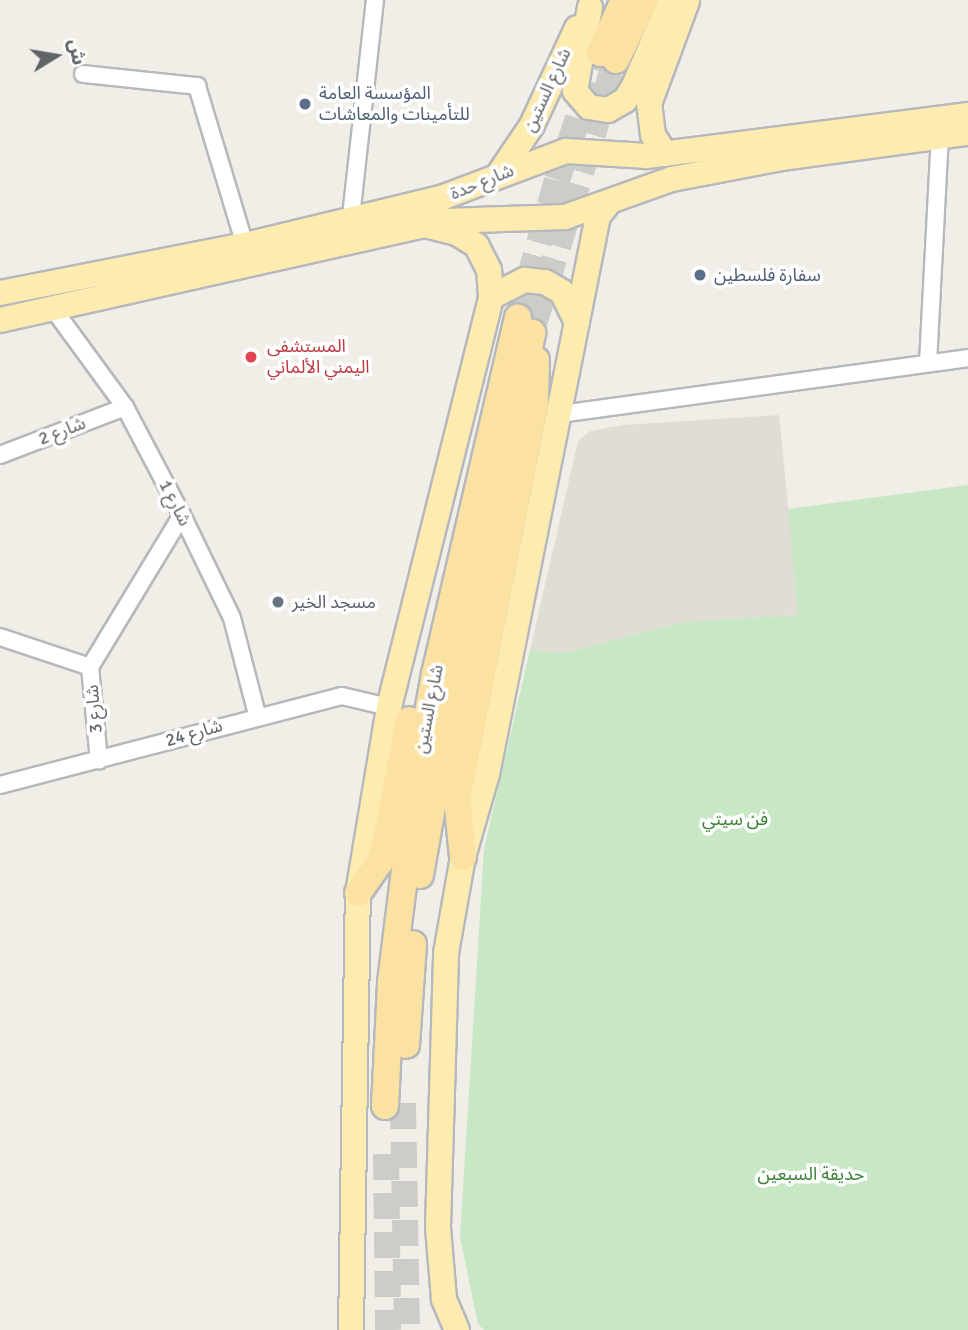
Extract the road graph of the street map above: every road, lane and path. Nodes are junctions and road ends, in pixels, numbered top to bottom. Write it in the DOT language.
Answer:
graph roads {
  1 [pos="375,0"];
  2 [pos="624,0"];
  3 [pos="645,0"];
  4 [pos="671,0"];
  5 [pos="687,0"];
  6 [pos="591,4"];
  7 [pos="83,74"];
  8 [pos="968,115"];
  9 [pos="968,133"];
  10 [pos="940,136"];
  11 [pos="665,154"];
  12 [pos="496,177"];
  13 [pos="607,205"];
  14 [pos="351,217"];
  15 [pos="428,226"];
  16 [pos="245,245"];
  17 [pos="0,293"];
  18 [pos="491,297"];
  19 [pos="54,310"];
  20 [pos="0,320"];
  21 [pos="577,323"];
  22 [pos="523,332"];
  23 [pos="968,358"];
  24 [pos="928,363"];
  25 [pos="125,407"];
  26 [pos="560,414"];
  27 [pos="0,455"];
  28 [pos="182,515"];
  29 [pos="0,637"];
  30 [pos="90,667"];
  31 [pos="389,707"];
  32 [pos="257,715"];
  33 [pos="99,761"];
  34 [pos="0,785"];
  35 [pos="463,857"];
  36 [pos="358,893"];
  37 [pos="394,1105"];
  38 [pos="444,1299"];
  39 [pos="358,1324"];
  40 [pos="442,1330"];
  41 [pos="457,1330"];
  1 -- 14 [label="street"];
  2 -- 3 [label="highway, شارع الستين"];
  4 -- 6 [label="main road"];
  5 -- 11 [label="main road"];
  6 -- 12 [label="main road, شارع الستين"];
  7 -- 16 [label="street"];
  8 -- 11 [label="main road, شارع حدة"];
  9 -- 10 [label="main road, شارع حدة"];
  10 -- 13 [label="main road, شارع حدة"];
  10 -- 24 [label="street"];
  11 -- 12 [label="main road, شارع حدة"];
  12 -- 14 [label="main road, شارع حدة"];
  13 -- 15 [label="main road, شارع حدة"];
  13 -- 21 [label="main road"];
  14 -- 16 [label="main road, شارع حدة"];
  15 -- 18 [label="main road"];
  15 -- 19 [label="main road, شارع حدة"];
  16 -- 17 [label="main road, شارع حدة"];
  18 -- 21 [label="main road"];
  18 -- 31 [label="main road"];
  19 -- 20 [label="main road, شارع حدة"];
  19 -- 25 [label="street, شارع 1"];
  21 -- 26 [label="main road"];
  22 -- 35 [label="highway"];
  22 -- 36 [label="highway"];
  22 -- 37 [label="highway, شارع الستين"];
  23 -- 24 [label="street"];
  24 -- 26 [label="street"];
  25 -- 27 [label="street, شارع 2"];
  25 -- 28 [label="street, شارع 1"];
  26 -- 35 [label="main road"];
  28 -- 30 [label="street"];
  28 -- 32 [label="street, شارع 1"];
  29 -- 30 [label="street, شارع 3"];
  30 -- 33 [label="street, شارع 3"];
  31 -- 32 [label="street, شارع 24"];
  31 -- 36 [label="main road"];
  32 -- 33 [label="street, شارع 24"];
  33 -- 34 [label="street, شارع 24"];
  35 -- 38 [label="main road"];
  36 -- 39 [label="main road"];
  38 -- 40 [label="main road"];
  38 -- 41 [label="main road"];
}
